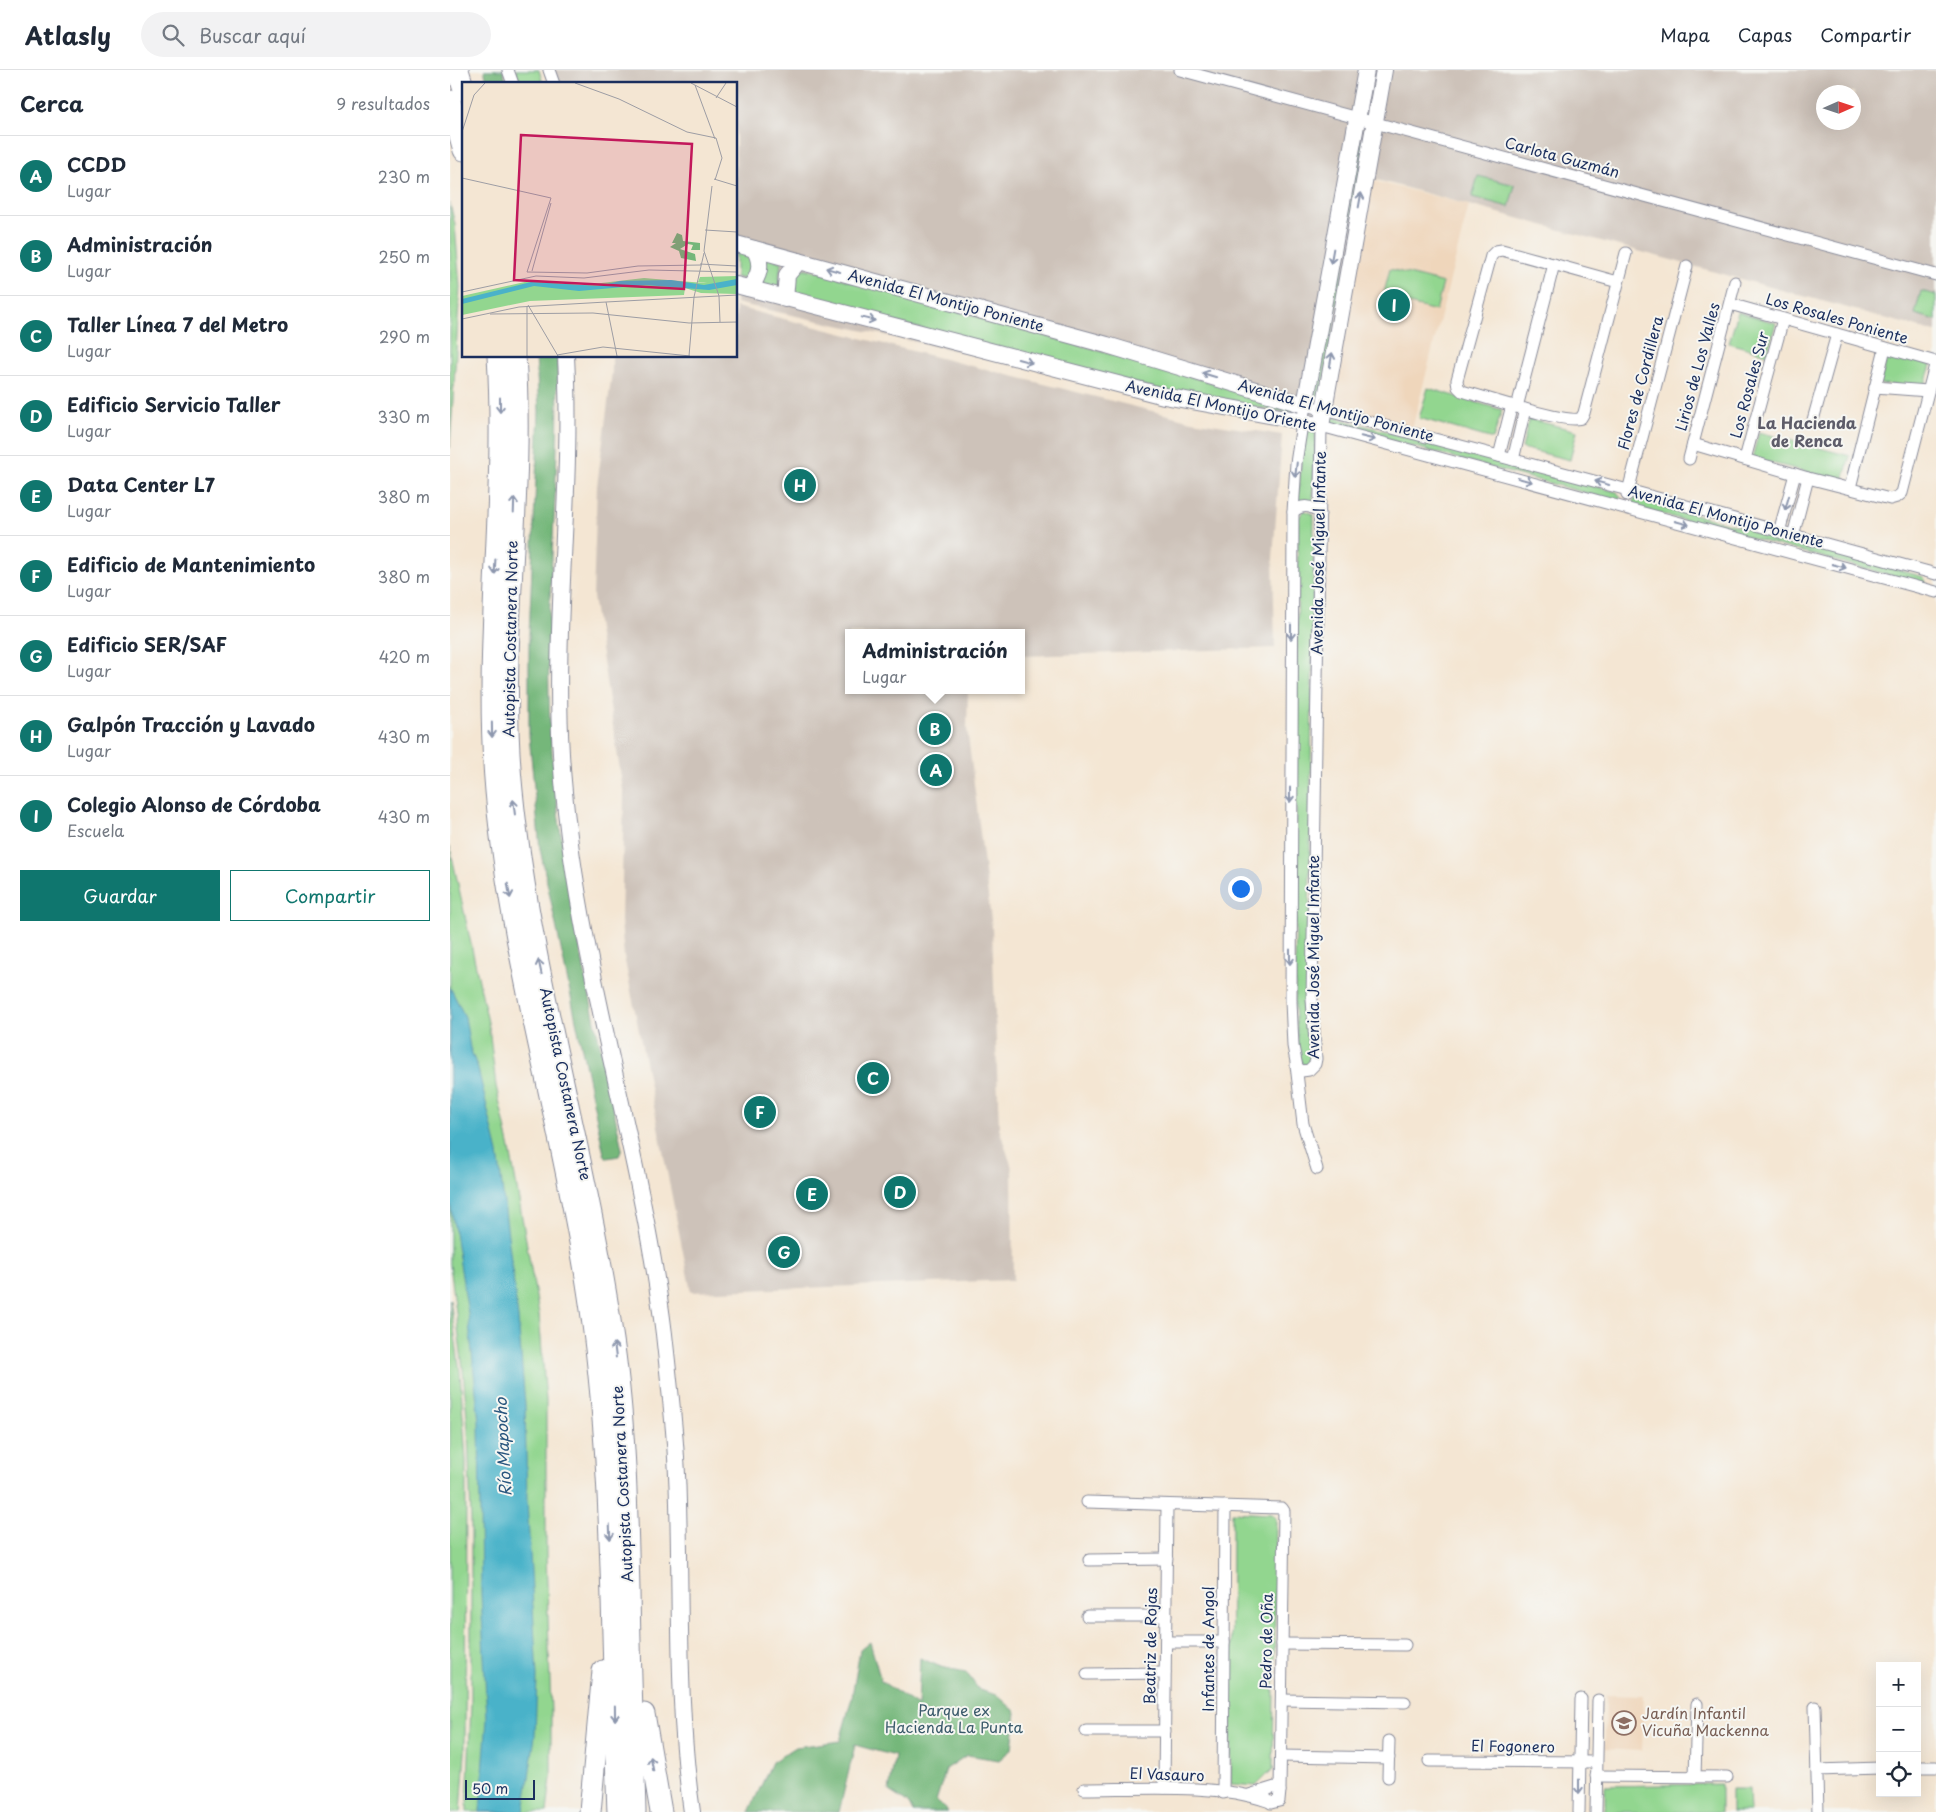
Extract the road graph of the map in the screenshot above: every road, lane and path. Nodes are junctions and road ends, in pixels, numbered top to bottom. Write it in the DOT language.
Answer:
graph roads {
  1 [pos="458,70"];
  2 [pos="508,70"];
  3 [pos="1180,70"];
  4 [pos="1366,70"];
  5 [pos="1384,70"];
  6 [pos="512,82"];
  7 [pos="462,83"];
  8 [pos="450,101"];
  9 [pos="1357,118"];
  10 [pos="1374,123"];
  11 [pos="462,143"];
  12 [pos="738,245"];
  13 [pos="754,249"];
  14 [pos="1626,253"];
  15 [pos="799,261"];
  16 [pos="1554,264"];
  17 [pos="1687,266"];
  18 [pos="1936,275"];
  19 [pos="1618,282"];
  20 [pos="1735,282"];
  21 [pos="742,287"];
  22 [pos="785,299"];
  23 [pos="1730,304"];
  24 [pos="1783,319"];
  25 [pos="1837,334"];
  26 [pos="1885,348"];
  27 [pos="498,358"];
  28 [pos="515,358"];
  29 [pos="566,358"];
  30 [pos="1936,362"];
  31 [pos="1875,387"];
  32 [pos="1928,391"];
  33 [pos="1305,405"];
  34 [pos="1518,407"];
  35 [pos="1323,408"];
  36 [pos="1813,420"];
  37 [pos="1302,421"];
  38 [pos="1321,426"];
  39 [pos="1693,444"];
  40 [pos="1499,456"];
  41 [pos="1689,458"];
  42 [pos="1745,459"];
  43 [pos="1513,460"];
  44 [pos="1795,474"];
  45 [pos="1808,478"];
  46 [pos="1850,488"];
  47 [pos="1628,490"];
  48 [pos="1623,507"];
  49 [pos="1292,512"];
  50 [pos="1320,514"];
  51 [pos="1779,532"];
  52 [pos="1793,536"];
  53 [pos="1935,572"];
  54 [pos="1933,592"];
  55 [pos="1296,1065"];
  56 [pos="1317,1169"];
  57 [pos="1087,1502"];
  58 [pos="1167,1505"];
  59 [pos="1225,1506"];
  60 [pos="1167,1559"];
  61 [pos="1089,1560"];
  62 [pos="620,1582"];
  63 [pos="1087,1616"];
  64 [pos="1166,1616"];
  65 [pos="1166,1642"];
  66 [pos="1224,1642"];
  67 [pos="1282,1644"];
  68 [pos="1406,1645"];
  69 [pos="1165,1673"];
  70 [pos="1086,1674"];
  71 [pos="1581,1699"];
  72 [pos="1282,1700"];
  73 [pos="1598,1700"];
  74 [pos="1404,1702"];
  75 [pos="1697,1704"];
  76 [pos="1815,1707"];
  77 [pos="1086,1731"];
  78 [pos="1165,1731"];
  79 [pos="685,1733"];
  80 [pos="1389,1741"];
  81 [pos="1281,1756"];
  82 [pos="1389,1758"];
  83 [pos="1429,1761"];
  84 [pos="1579,1762"];
  85 [pos="1596,1762"];
  86 [pos="1921,1767"];
  87 [pos="1936,1767"];
  88 [pos="1876,1768"];
  89 [pos="1817,1770"];
  90 [pos="1596,1776"];
  91 [pos="1696,1777"];
  92 [pos="1388,1778"];
  93 [pos="1727,1778"];
  94 [pos="1164,1788"];
  95 [pos="1084,1789"];
  96 [pos="1223,1792"];
  97 [pos="1272,1797"];
  98 [pos="590,1812"];
  99 [pos="618,1812"];
  100 [pos="635,1812"];
  101 [pos="661,1812"];
  102 [pos="692,1812"];
  103 [pos="702,1812"];
  104 [pos="1280,1812"];
  105 [pos="1580,1812"];
  106 [pos="1596,1812"];
  107 [pos="1818,1812"];
  1 -- 7 [label="highway"];
  2 -- 6 [label="street"];
  3 -- 9 [label="street, Carlota Guzmán"];
  4 -- 9 [label="street, Avenida José Miguel Infante"];
  5 -- 10 [label="street, Avenida José Miguel Infante"];
  8 -- 11 [label="highway"];
  9 -- 10 [label="street, Carlota Guzmán"];
  9 -- 33 [label="street, Avenida José Miguel Infante, one-way"];
  10 -- 18 [label="street, Carlota Guzmán"];
  35 -- 10 [label="street, Avenida José Miguel Infante, one-way"];
  12 -- 13 [label="street, Avenida El Montijo Poniente"];
  13 -- 15 [label="street, Avenida El Montijo Poniente"];
  13 -- 21 [label="street"];
  14 -- 19 [label="street"];
  15 -- 22 [label="street"];
  33 -- 15 [label="street, Avenida El Montijo Poniente, one-way"];
  16 -- 19 [label="street"];
  16 -- 34 [label="street"];
  16 -- 34 [label="street"];
  17 -- 47 [label="street, Flores de Cordillera"];
  19 -- 34 [label="street"];
  20 -- 23 [label="street, Lirios de Los Valles"];
  21 -- 22 [label="street, Avenida El Montijo Oriente"];
  22 -- 37 [label="street, Avenida El Montijo Oriente, one-way"];
  23 -- 24 [label="street, Los Rosales Poniente"];
  23 -- 39 [label="street, Lirios de Los Valles"];
  24 -- 25 [label="street, Los Rosales Poniente"];
  24 -- 42 [label="street, Los Rosales Sur"];
  25 -- 26 [label="street, Los Rosales Poniente"];
  25 -- 36 [label="street"];
  26 -- 30 [label="street, Los Rosales Poniente"];
  26 -- 31 [label="street"];
  27 -- 62 [label="highway, Autopista Costanera Norte, one-way"];
  62 -- 28 [label="highway, Autopista Costanera Norte, one-way"];
  29 -- 79 [label="street"];
  30 -- 32 [label="street"];
  31 -- 32 [label="street"];
  31 -- 46 [label="street"];
  32 -- 46 [label="street"];
  33 -- 35 [label="street, Avenida El Montijo Poniente"];
  33 -- 37 [label="street, Avenida José Miguel Infante"];
  34 -- 40 [label="street"];
  34 -- 43 [label="street"];
  35 -- 38 [label="street, Avenida José Miguel Infante"];
  35 -- 40 [label="street, Avenida El Montijo Poniente"];
  37 -- 38 [label="street, Avenida El Montijo Oriente"];
  37 -- 49 [label="street, Avenida José Miguel Infante, one-way"];
  38 -- 48 [label="street, Avenida El Montijo Oriente, one-way"];
  38 -- 50 [label="street, Avenida José Miguel Infante"];
  39 -- 41 [label="street, Lirios de Los Valles"];
  39 -- 42 [label="street"];
  40 -- 43 [label="street, Avenida El Montijo Poniente"];
  42 -- 44 [label="street"];
  47 -- 43 [label="street, Avenida El Montijo Poniente, one-way"];
  44 -- 45 [label="street"];
  44 -- 51 [label="street, one-way"];
  45 -- 46 [label="street"];
  45 -- 52 [label="street"];
  47 -- 48 [label="street, Flores de Cordillera"];
  47 -- 51 [label="street, Avenida El Montijo Poniente"];
  48 -- 54 [label="street, Avenida El Montijo Oriente, one-way"];
  49 -- 50 [label="street"];
  49 -- 55 [label="street, Avenida José Miguel Infante, one-way"];
  50 -- 55 [label="street, Avenida José Miguel Infante"];
  51 -- 52 [label="street, Avenida El Montijo Poniente"];
  52 -- 53 [label="street, Avenida El Montijo Poniente"];
  53 -- 54 [label="street"];
  55 -- 56 [label="street"];
  57 -- 58 [label="street"];
  58 -- 59 [label="street"];
  58 -- 60 [label="street, Beatriz de Rojas"];
  59 -- 66 [label="street, Infantes de Angol"];
  59 -- 67 [label="street, Pedro de Oña"];
  60 -- 61 [label="street"];
  60 -- 64 [label="street, Beatriz de Rojas"];
  62 -- 98 [label="highway"];
  62 -- 99 [label="highway, Autopista Costanera Norte, one-way"];
  62 -- 100 [label="highway, Autopista Costanera Norte"];
  101 -- 62 [label="highway, one-way"];
  63 -- 64 [label="street"];
  64 -- 65 [label="street, Beatriz de Rojas"];
  65 -- 66 [label="street"];
  65 -- 69 [label="street, Beatriz de Rojas"];
  66 -- 96 [label="street, Infantes de Angol"];
  67 -- 68 [label="street"];
  67 -- 72 [label="street, Pedro de Oña"];
  69 -- 70 [label="street"];
  69 -- 78 [label="street, Beatriz de Rojas"];
  71 -- 84 [label="street"];
  72 -- 74 [label="street"];
  72 -- 81 [label="street, Pedro de Oña"];
  73 -- 85 [label="street"];
  75 -- 91 [label="street"];
  76 -- 89 [label="street"];
  77 -- 78 [label="street"];
  78 -- 94 [label="street, Beatriz de Rojas"];
  79 -- 102 [label="street"];
  79 -- 103 [label="street"];
  80 -- 82 [label="street"];
  81 -- 82 [label="street"];
  81 -- 97 [label="street, Pedro de Oña"];
  82 -- 92 [label="street"];
  83 -- 84 [label="street, El Fogonero"];
  84 -- 85 [label="street, El Fogonero"];
  84 -- 105 [label="street, one-way"];
  85 -- 90 [label="street"];
  86 -- 87 [label="street"];
  88 -- 89 [label="street"];
  89 -- 107 [label="street"];
  90 -- 91 [label="street"];
  90 -- 106 [label="street"];
  91 -- 93 [label="street"];
  94 -- 95 [label="street, El Vasauro"];
  94 -- 96 [label="street, El Vasauro"];
  96 -- 97 [label="street, El Vasauro"];
  97 -- 104 [label="street, Pedro de Oña"];
}
